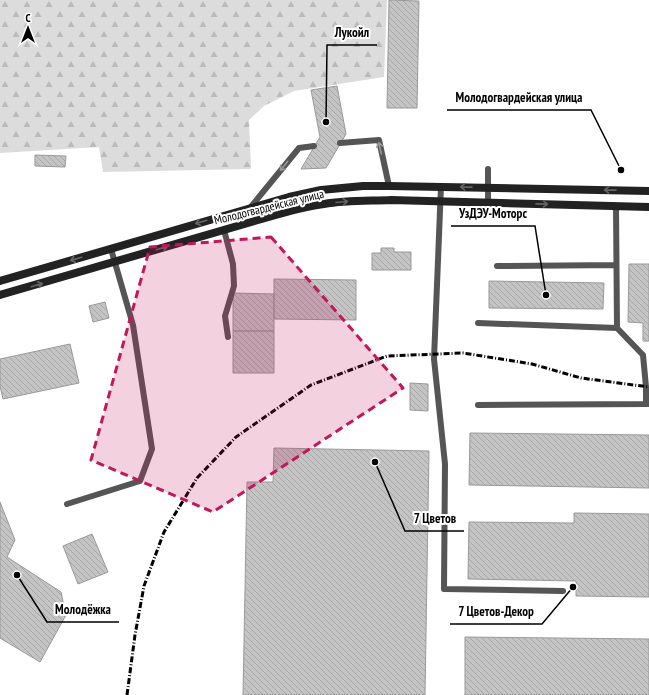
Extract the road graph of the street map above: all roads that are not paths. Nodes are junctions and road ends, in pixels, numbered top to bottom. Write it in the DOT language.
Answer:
graph roads {
  1 [pos="340,144"];
  2 [pos="314,146"];
  3 [pos="488,169"];
  4 [pos="389,186"];
  5 [pos="441,186"];
  6 [pos="489,187"];
  7 [pos="649,191"];
  8 [pos="441,202"];
  9 [pos="488,203"];
  10 [pos="616,206"];
  11 [pos="649,207"];
  12 [pos="250,208"];
  13 [pos="224,230"];
  14 [pos="111,249"];
  15 [pos="115,262"];
  16 [pos="616,265"];
  17 [pos="497,266"];
  18 [pos="0,281"];
  19 [pos="0,295"];
  20 [pos="478,323"];
  21 [pos="617,328"];
  22 [pos="228,337"];
  23 [pos="648,404"];
  24 [pos="478,405"];
  25 [pos="67,504"];
  26 [pos="563,591"];
  4 -- 1 [label="lane, one-way"];
  2 -- 12 [label="lane, one-way"];
  3 -- 6 [label="lane"];
  4 -- 5 [label="main road, Молодогвардейская улица"];
  4 -- 12 [label="main road, Молодогвардейская улица"];
  6 -- 5 [label="main road, Молодогвардейская улица, one-way"];
  5 -- 8 [label="lane"];
  7 -- 6 [label="main road, Молодогвардейская улица, one-way"];
  6 -- 9 [label="lane"];
  8 -- 9 [label="main road, Молодогвардейская улица"];
  13 -- 8 [label="main road, Молодогвардейская улица, one-way"];
  8 -- 26 [label="lane"];
  9 -- 10 [label="main road, Молодогвардейская улица, one-way"];
  10 -- 11 [label="main road, Молодогвардейская улица"];
  10 -- 16 [label="lane"];
  12 -- 14 [label="main road, Молодогвардейская улица, one-way"];
  15 -- 13 [label="main road, Молодогвардейская улица, one-way"];
  13 -- 22 [label="lane"];
  14 -- 15 [label="lane"];
  14 -- 18 [label="main road, Молодогвардейская улица, one-way"];
  19 -- 15 [label="main road, Молодогвардейская улица, one-way"];
  15 -- 25 [label="lane"];
  16 -- 17 [label="lane"];
  16 -- 21 [label="lane"];
  20 -- 21 [label="lane"];
  21 -- 23 [label="lane"];
  23 -- 24 [label="lane"];
}
